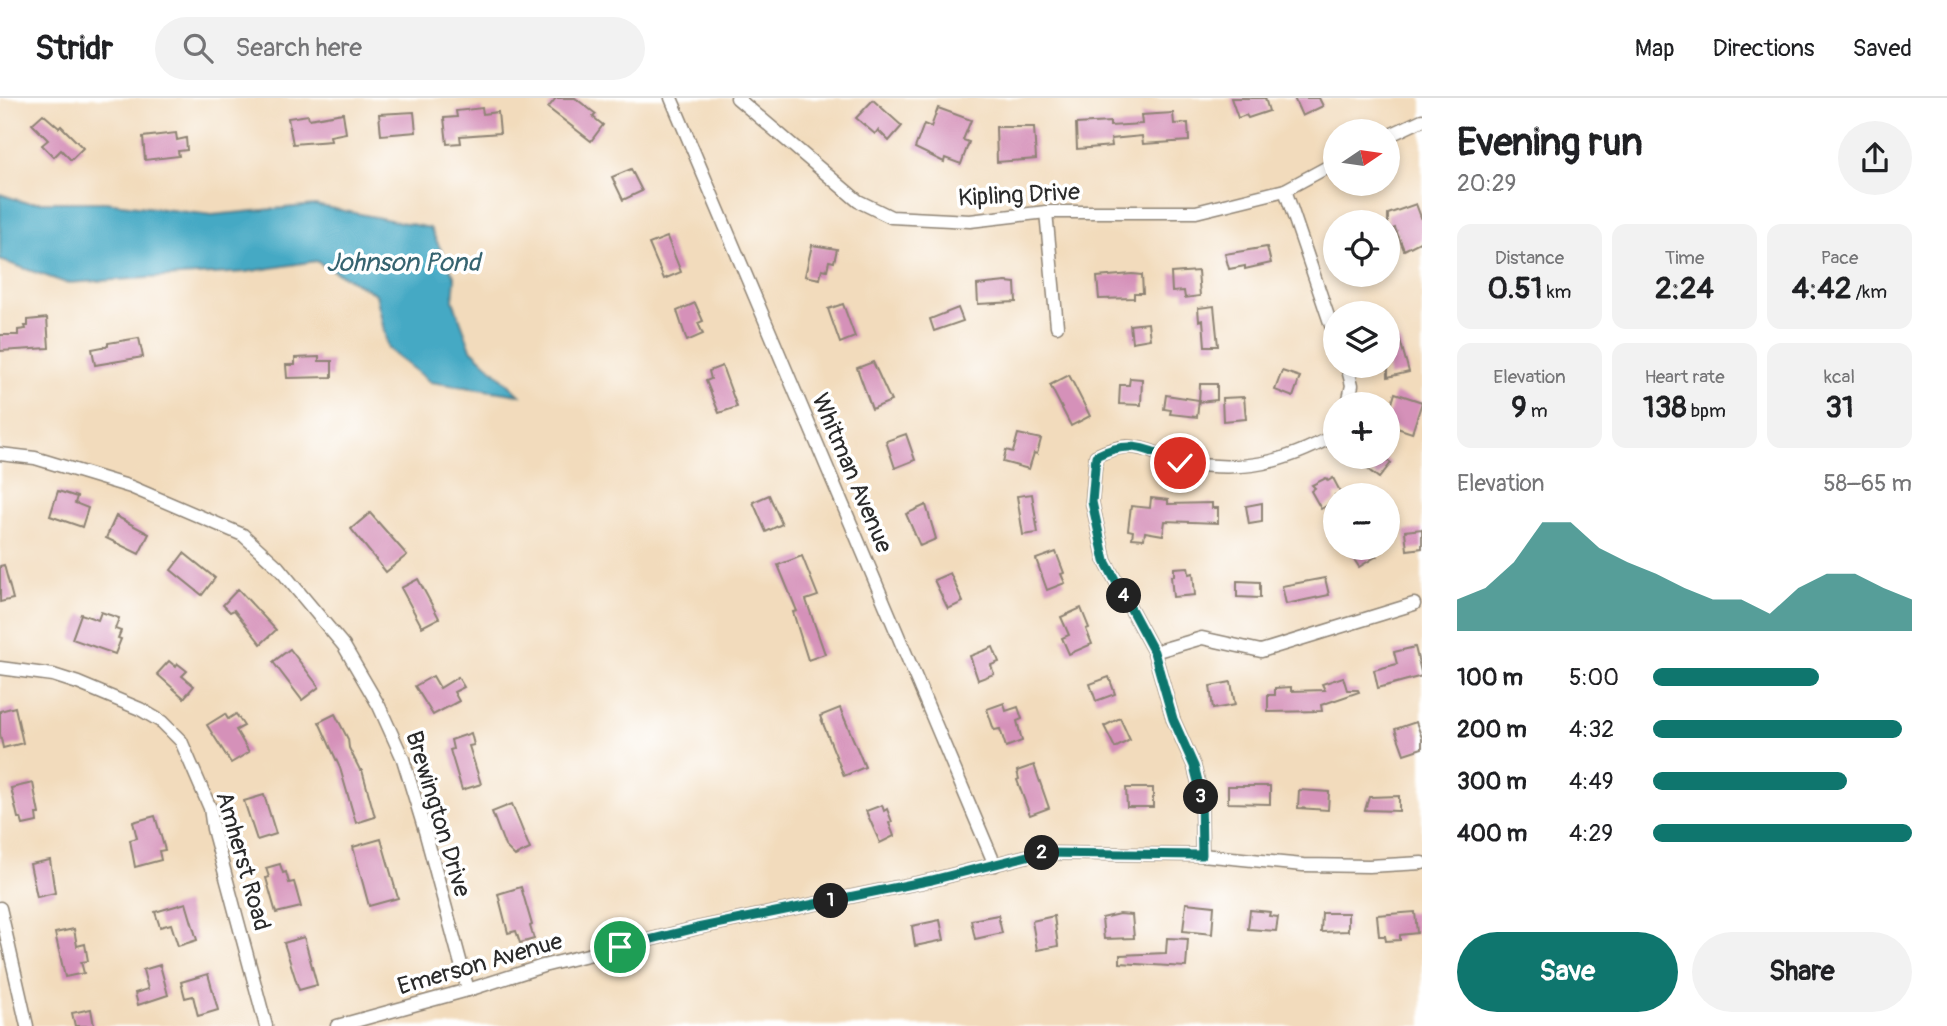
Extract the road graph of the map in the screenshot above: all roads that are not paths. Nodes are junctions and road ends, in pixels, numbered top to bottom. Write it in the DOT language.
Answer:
graph roads {
  1 [pos="671,98"];
  2 [pos="737,98"];
  3 [pos="1422,120"];
  4 [pos="1400,130"];
  5 [pos="1323,169"];
  6 [pos="1285,190"];
  7 [pos="1046,212"];
  8 [pos="1323,302"];
  9 [pos="1057,326"];
  10 [pos="1323,441"];
  11 [pos="0,454"];
  12 [pos="1414,604"];
  13 [pos="1154,652"];
  14 [pos="0,668"];
  15 [pos="1202,855"];
  16 [pos="1422,863"];
  17 [pos="995,865"];
  18 [pos="0,908"];
  19 [pos="468,990"];
  20 [pos="27,1026"];
  21 [pos="266,1026"];
  22 [pos="337,1026"];
  1 -- 17 [label="street, Whitman Avenue"];
  2 -- 7 [label="street, Kipling Drive"];
  3 -- 4 [label="street"];
  5 -- 6 [label="street, Kipling Drive"];
  6 -- 7 [label="street, Kipling Drive"];
  6 -- 8 [label="street"];
  7 -- 9 [label="street"];
  10 -- 13 [label="street"];
  11 -- 19 [label="street, Brewington Drive"];
  12 -- 13 [label="street"];
  13 -- 15 [label="street"];
  14 -- 21 [label="street, Amherst Road"];
  15 -- 16 [label="street, Emerson Avenue"];
  15 -- 17 [label="street, Emerson Avenue"];
  17 -- 19 [label="street, Emerson Avenue"];
  18 -- 20 [label="street"];
  19 -- 22 [label="street, Emerson Avenue"];
}
